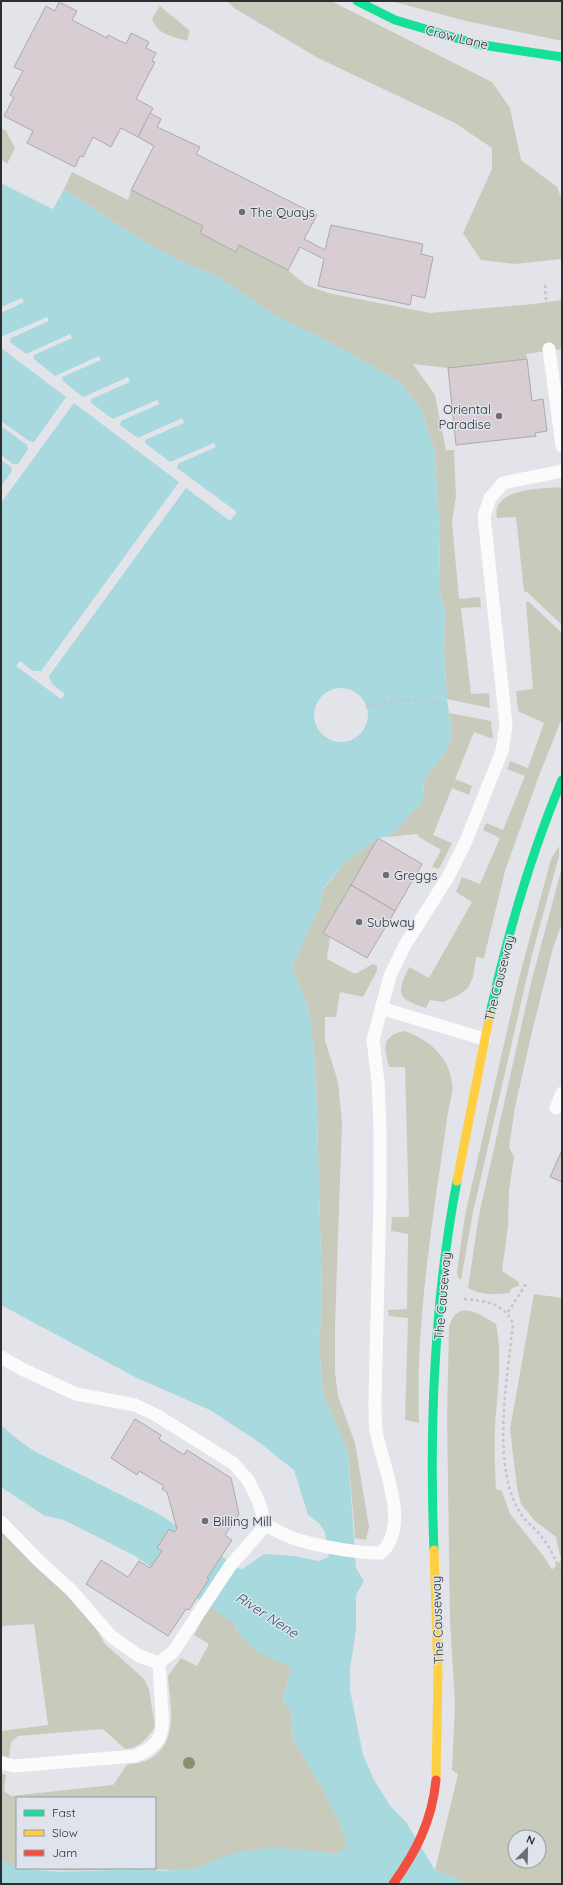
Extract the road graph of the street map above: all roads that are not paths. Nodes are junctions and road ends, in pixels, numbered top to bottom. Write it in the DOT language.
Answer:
graph roads {
  1 [pos="357,1"];
  2 [pos="562,57"];
  3 [pos="549,349"];
  4 [pos="562,446"];
  5 [pos="562,471"];
  6 [pos="562,780"];
  7 [pos="557,803"];
  8 [pos="380,1008"];
  9 [pos="484,1039"];
  10 [pos="562,1093"];
  11 [pos="556,1108"];
  12 [pos="1,1357"];
  13 [pos="1,1522"];
  14 [pos="266,1525"];
  15 [pos="159,1663"];
  16 [pos="1,1763"];
  17 [pos="393,1884"];
  1 -- 2 [label="street, Crow Lane"];
  3 -- 4 [label="lane"];
  5 -- 8 [label="lane"];
  6 -- 7 [label="street, The Causeway"];
  7 -- 9 [label="street, The Causeway"];
  8 -- 9 [label="lane"];
  8 -- 14 [label="lane"];
  9 -- 17 [label="street, The Causeway"];
  10 -- 11 [label="lane"];
  12 -- 14 [label="lane"];
  13 -- 15 [label="lane"];
  14 -- 15 [label="lane"];
  15 -- 16 [label="lane"];
}
